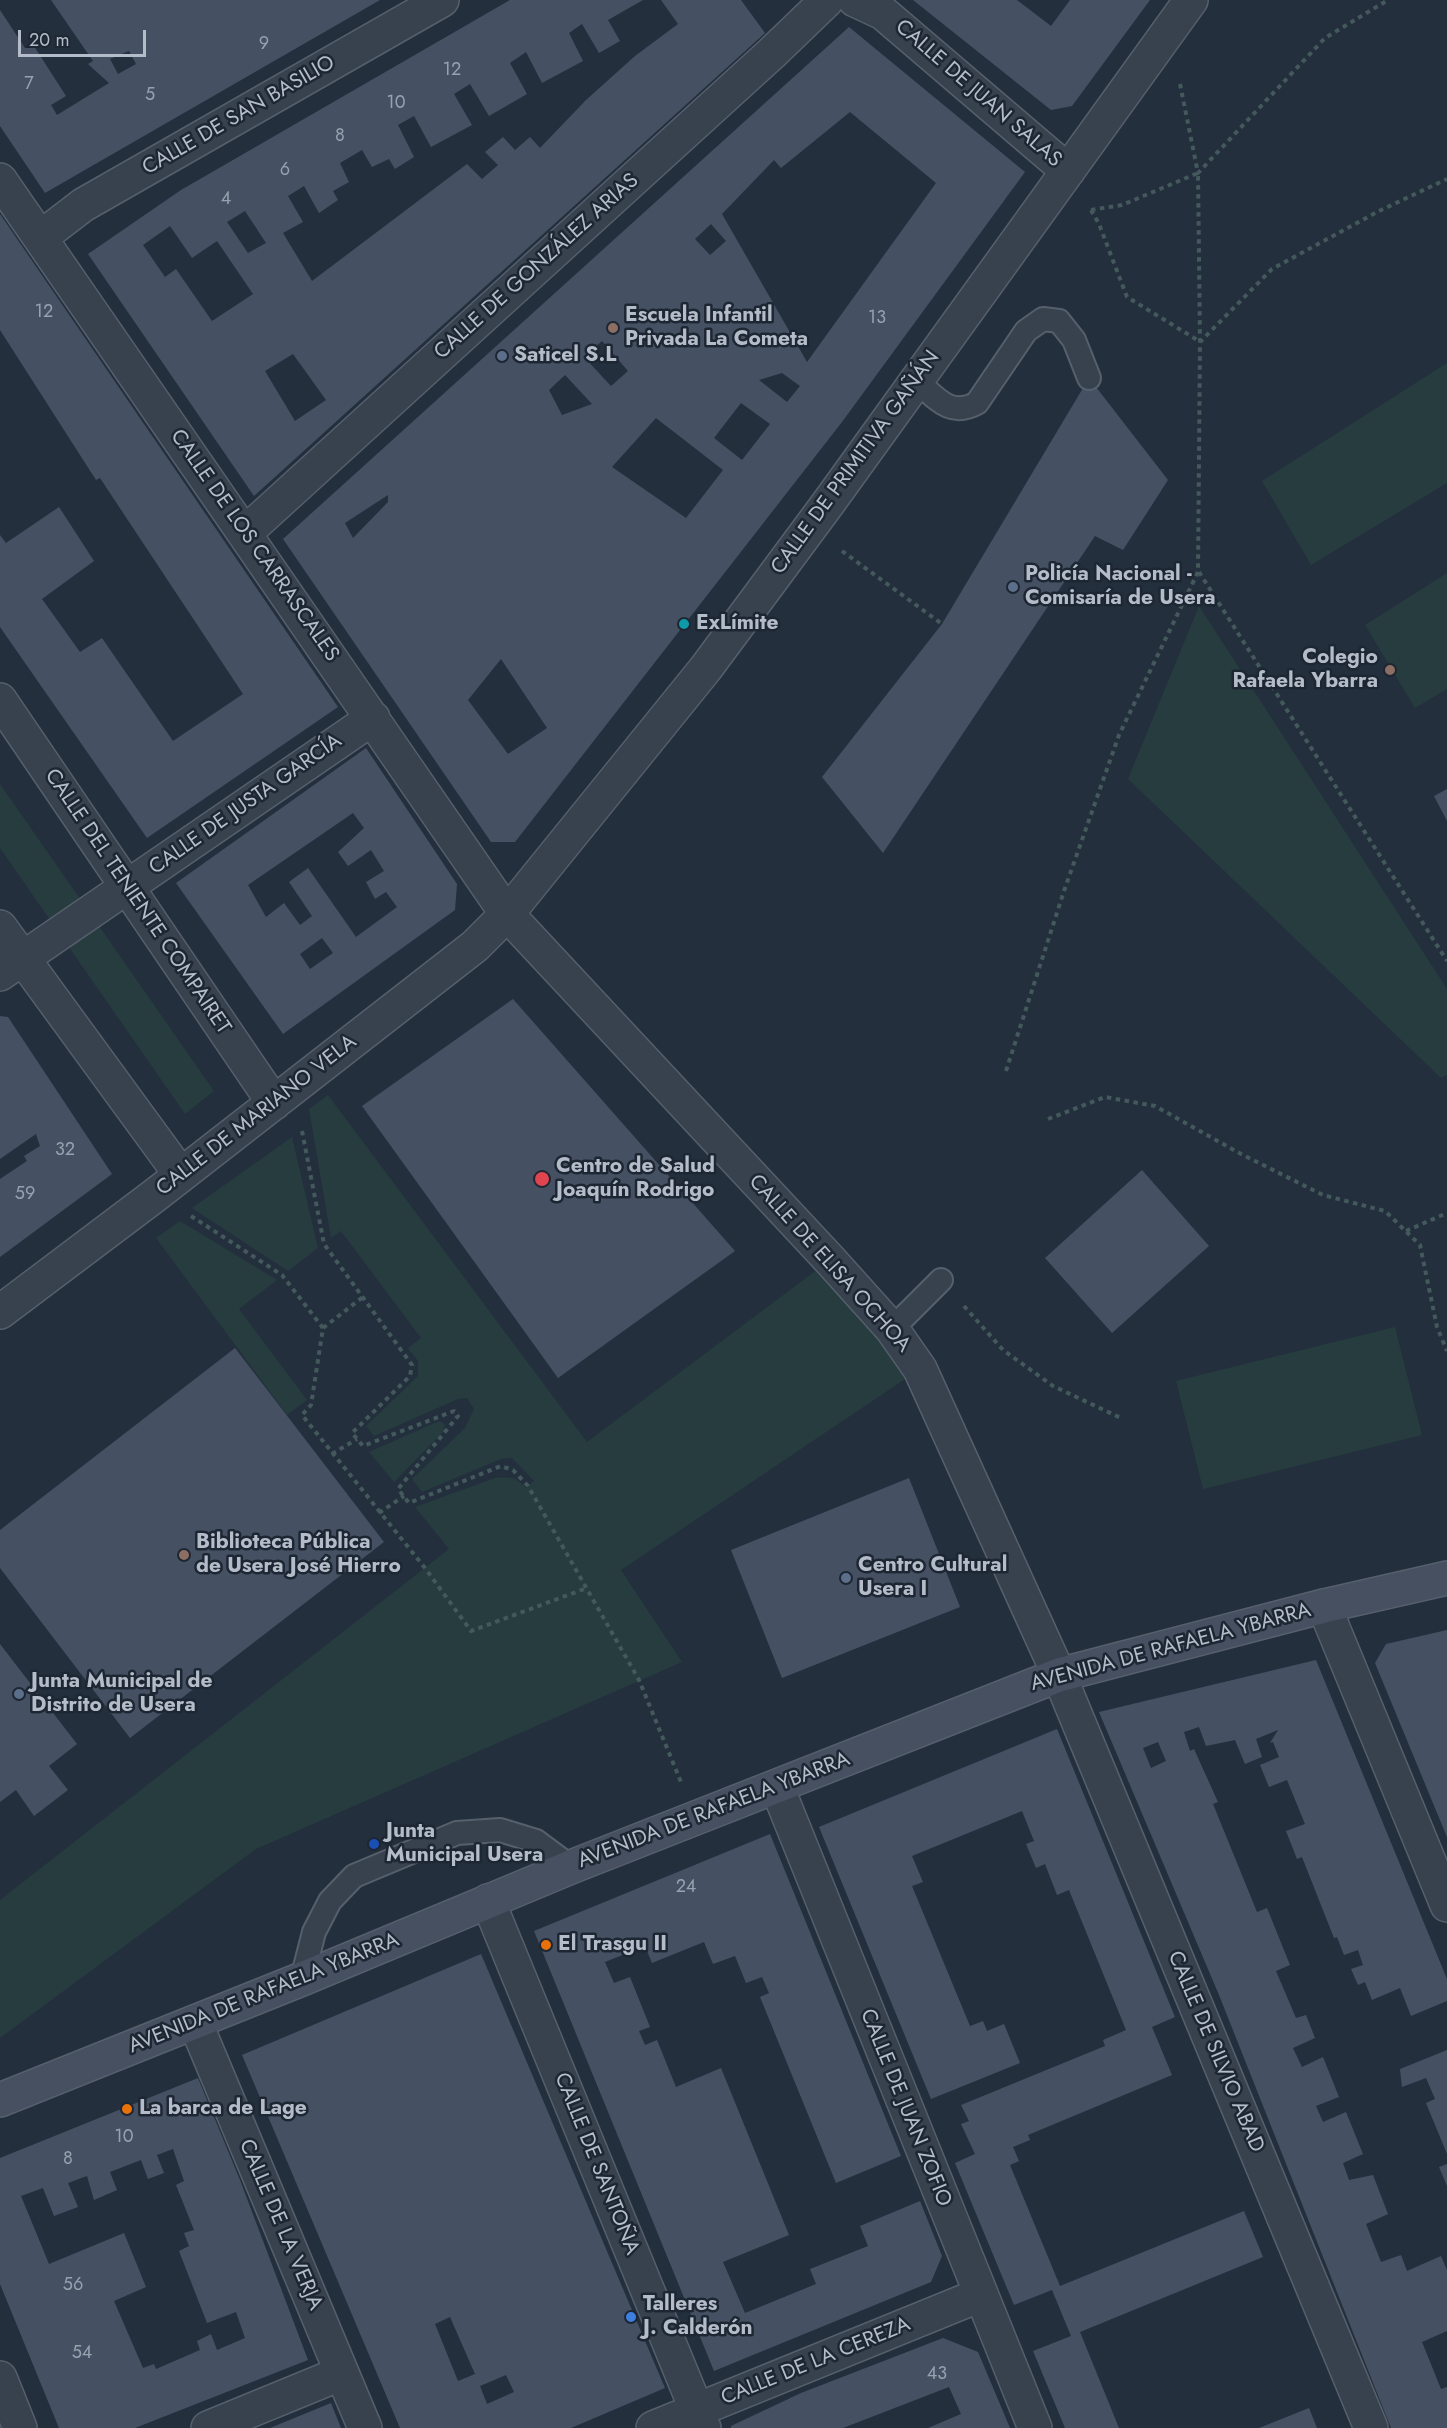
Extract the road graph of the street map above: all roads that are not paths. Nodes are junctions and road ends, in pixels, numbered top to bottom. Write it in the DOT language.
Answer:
graph roads {
  1 [pos="442,0"];
  2 [pos="827,0"];
  3 [pos="855,0"];
  4 [pos="1191,0"];
  5 [pos="1068,171"];
  6 [pos="0,180"];
  7 [pos="40,238"];
  8 [pos="1089,378"];
  9 [pos="916,380"];
  10 [pos="245,533"];
  11 [pos="0,700"];
  12 [pos="373,718"];
  13 [pos="127,888"];
  14 [pos="507,914"];
  15 [pos="0,927"];
  16 [pos="11,966"];
  17 [pos="274,1103"];
  18 [pos="181,1175"];
  19 [pos="941,1281"];
  20 [pos="0,1311"];
  21 [pos="892,1329"];
  22 [pos="1447,1578"];
  23 [pos="1324,1606"];
  24 [pos="1059,1675"];
  25 [pos="777,1787"];
  26 [pos="571,1867"];
  27 [pos="488,1901"];
  28 [pos="1447,1905"];
  29 [pos="302,1979"];
  30 [pos="195,2022"];
  31 [pos="0,2100"];
  32 [pos="980,2295"];
  33 [pos="342,2373"];
  34 [pos="0,2378"];
  35 [pos="700,2419"];
  36 [pos="20,2428"];
  37 [pos="208,2428"];
  38 [pos="365,2428"];
  39 [pos="653,2428"];
  40 [pos="1035,2428"];
  41 [pos="1371,2428"];
  1 -- 7 [label="street, CALLE DE SAN BASILIO"];
  2 -- 10 [label="street, CALLE DE GONZÁLEZ ARIAS"];
  3 -- 5 [label="street, CALLE DE JUAN SALAS"];
  4 -- 5 [label="street, CALLE DE PRIMITIVA GAÑÁN"];
  5 -- 9 [label="street, CALLE DE PRIMITIVA GAÑÁN"];
  6 -- 7 [label="street, CALLE DE LOS CARRASCALES"];
  7 -- 10 [label="street, CALLE DE LOS CARRASCALES"];
  8 -- 9 [label="lane"];
  9 -- 14 [label="street, CALLE DE PRIMITIVA GAÑÁN"];
  10 -- 12 [label="street, CALLE DE LOS CARRASCALES"];
  11 -- 13 [label="street, CALLE DEL TENIENTE COMPAIRET"];
  12 -- 13 [label="street, CALLE DE JUSTA GARCÍA"];
  12 -- 14 [label="street, CALLE DE LOS CARRASCALES"];
  13 -- 16 [label="street, CALLE DE JUSTA GARCÍA"];
  13 -- 17 [label="street, CALLE DEL TENIENTE COMPAIRET"];
  14 -- 17 [label="street, CALLE DE MARIANO VELA"];
  14 -- 21 [label="street, CALLE DE ELISA OCHOA"];
  15 -- 16 [label="street"];
  16 -- 18 [label="street"];
  17 -- 18 [label="street, CALLE DE MARIANO VELA"];
  18 -- 20 [label="street, CALLE DE MARIANO VELA"];
  19 -- 21 [label="lane"];
  21 -- 24 [label="street, CALLE DE ELISA OCHOA"];
  22 -- 23 [label="main road, AVENIDA DE RAFAELA YBARRA"];
  23 -- 24 [label="main road, AVENIDA DE RAFAELA YBARRA"];
  23 -- 28 [label="street"];
  24 -- 25 [label="main road, AVENIDA DE RAFAELA YBARRA"];
  24 -- 41 [label="street, CALLE DE SILVIO ABAD"];
  25 -- 26 [label="main road, AVENIDA DE RAFAELA YBARRA"];
  25 -- 32 [label="street, CALLE DE JUAN ZOFIO"];
  26 -- 27 [label="main road, AVENIDA DE RAFAELA YBARRA"];
  26 -- 29 [label="lane"];
  27 -- 29 [label="main road, AVENIDA DE RAFAELA YBARRA"];
  27 -- 35 [label="street, CALLE DE SANTOÑA"];
  29 -- 30 [label="main road, AVENIDA DE RAFAELA YBARRA"];
  30 -- 31 [label="main road, AVENIDA DE RAFAELA YBARRA"];
  30 -- 33 [label="street, CALLE DE LA VERJA"];
  32 -- 35 [label="street, CALLE DE LA CEREZA"];
  32 -- 40 [label="street, CALLE DE JUAN ZOFIO"];
  33 -- 37 [label="street"];
  33 -- 38 [label="street, CALLE DE LA VERJA"];
  34 -- 36 [label="street"];
  35 -- 39 [label="street, CALLE DE LA CEREZA"];
}
